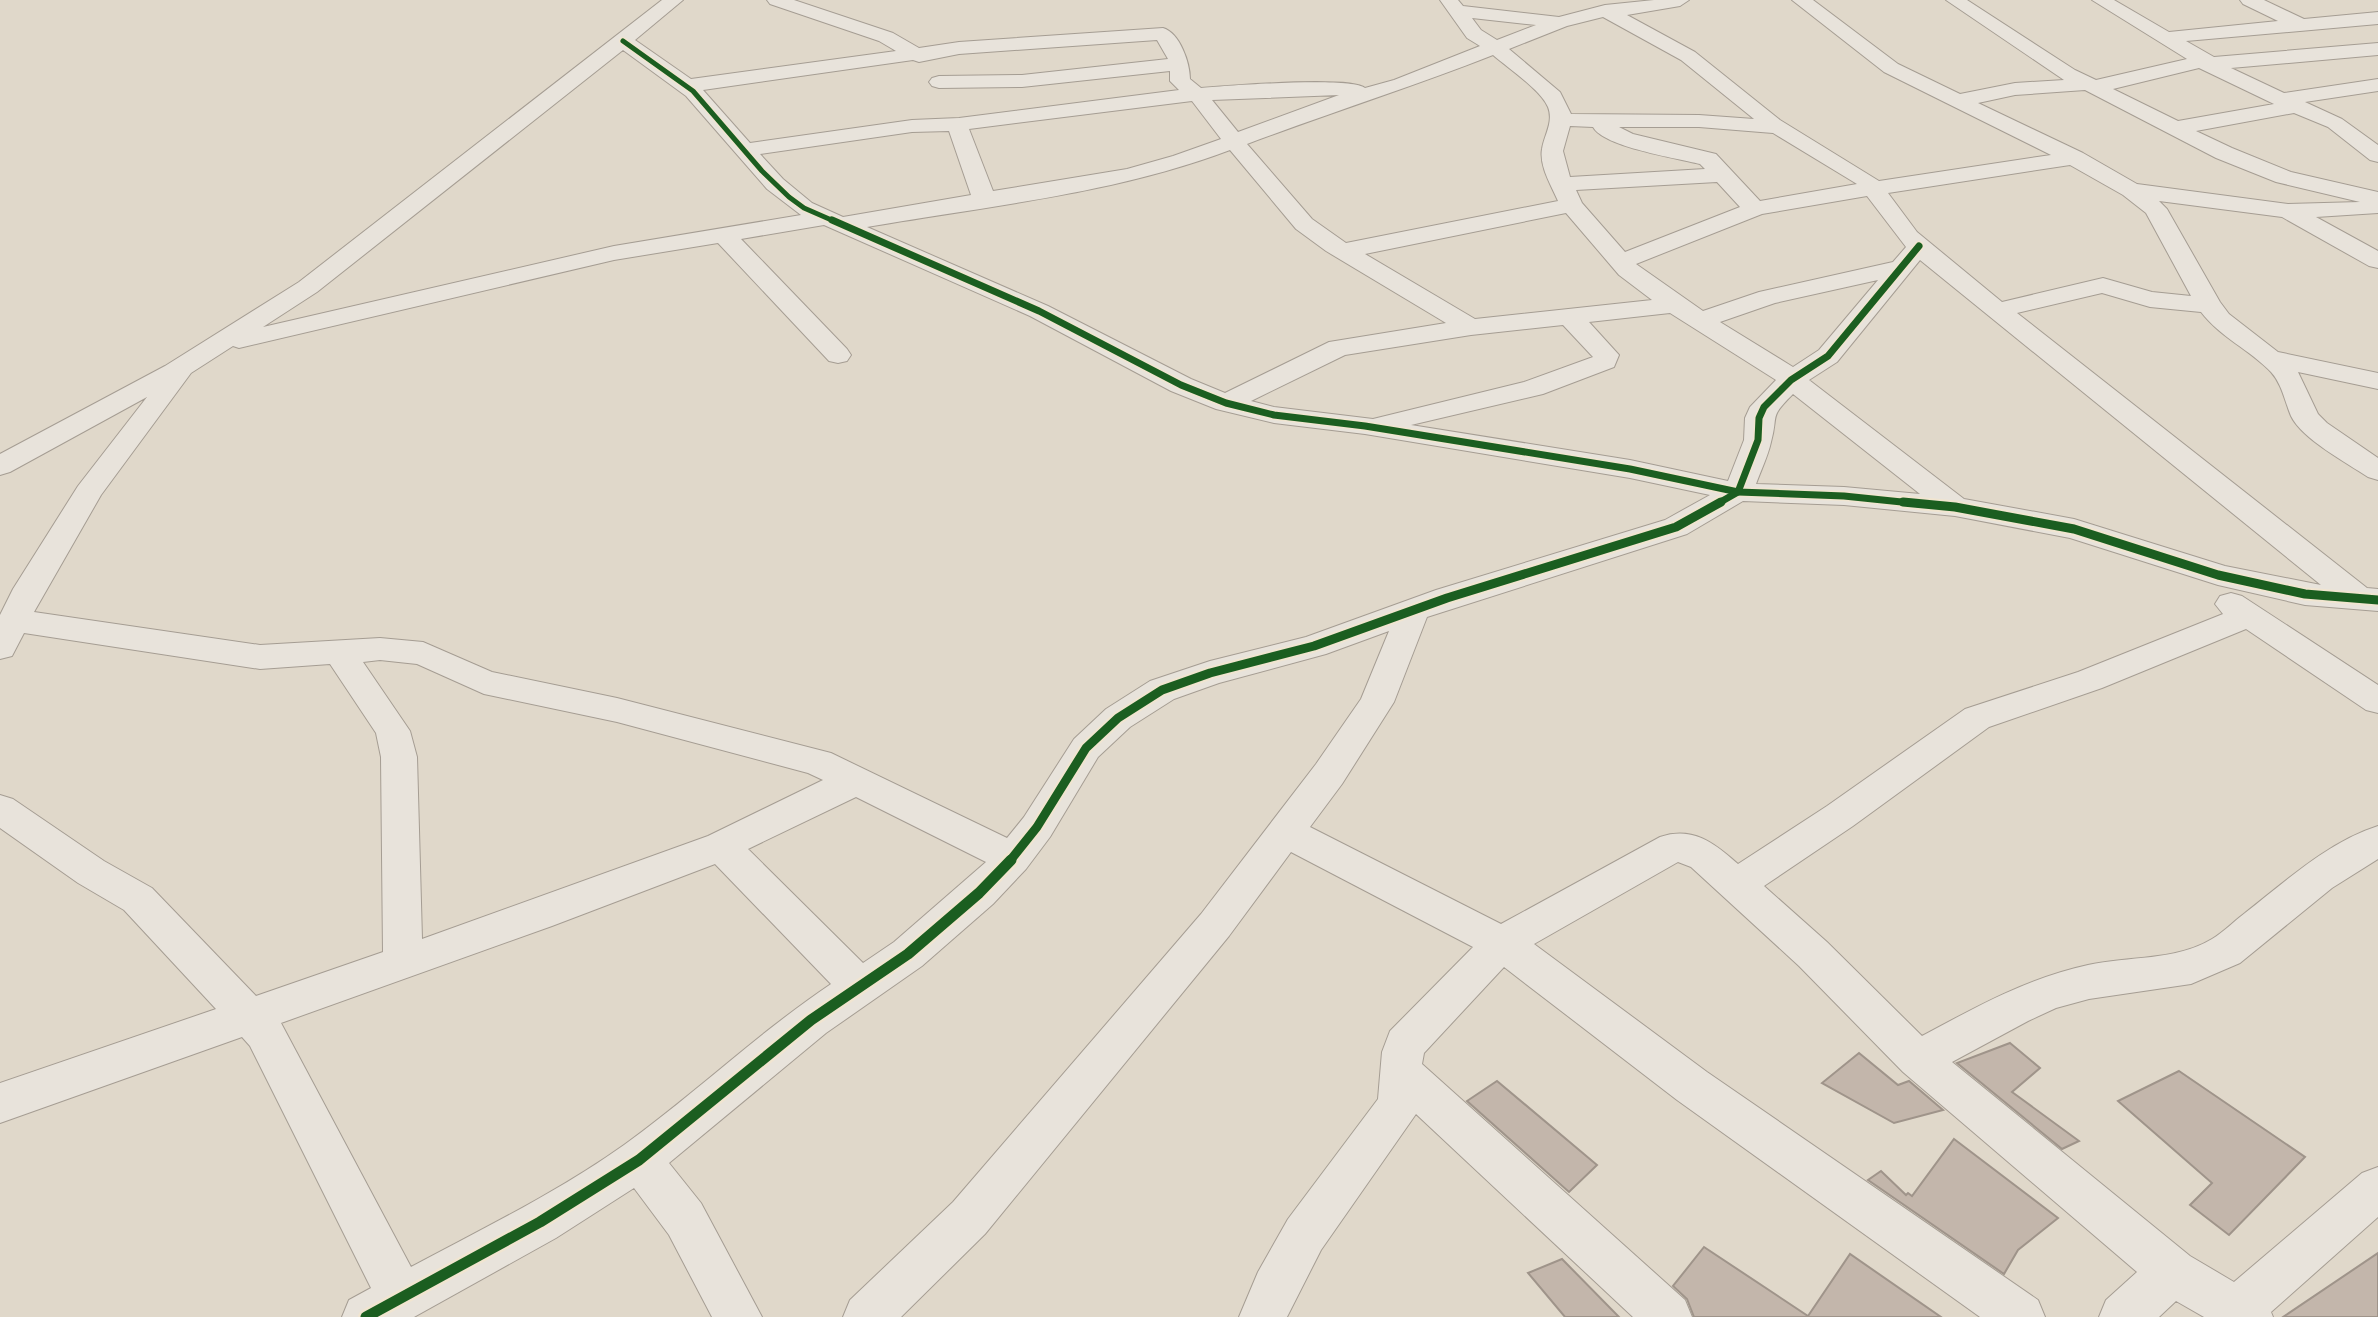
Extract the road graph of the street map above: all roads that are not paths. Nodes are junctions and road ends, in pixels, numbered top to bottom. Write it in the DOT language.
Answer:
graph roads {
  1 [pos="674,0"];
  2 [pos="776,0"];
  3 [pos="1680,0"];
  4 [pos="1801,0"];
  5 [pos="1955,0"];
  6 [pos="2101,0"];
  7 [pos="2249,0"];
  8 [pos="1606,5"];
  9 [pos="1453,6"];
  10 [pos="1563,12"];
  11 [pos="2378,18"];
  12 [pos="2302,26"];
  13 [pos="2166,38"];
  14 [pos="623,41"];
  15 [pos="1497,48"];
  16 [pos="2378,50"];
  17 [pos="2358,51"];
  18 [pos="916,53"];
  19 [pos="2378,61"];
  20 [pos="2204,62"];
  21 [pos="1180,64"];
  22 [pos="1088,73"];
  23 [pos="939,82"];
  24 [pos="2091,85"];
  25 [pos="2378,85"];
  26 [pos="685,86"];
  27 [pos="1382,89"];
  28 [pos="1196,94"];
  29 [pos="1960,100"];
  30 [pos="2290,103"];
  31 [pos="1101,104"];
  32 [pos="1561,120"];
  33 [pos="1592,120"];
  34 [pos="946,124"];
  35 [pos="1778,127"];
  36 [pos="2175,128"];
  37 [pos="1234,141"];
  38 [pos="743,150"];
  39 [pos="2378,155"];
  40 [pos="2074,158"];
  41 [pos="1722,175"];
  42 [pos="1874,188"];
  43 [pos="2132,190"];
  44 [pos="1567,195"];
  45 [pos="2378,199"];
  46 [pos="985,201"];
  47 [pos="2378,207"];
  48 [pos="1755,209"];
  49 [pos="2288,211"];
  50 [pos="834,221"];
  51 [pos="724,235"];
  52 [pos="1919,246"];
  53 [pos="1344,251"];
  54 [pos="2378,261"];
  55 [pos="1621,262"];
  56 [pos="1898,268"];
  57 [pos="2209,304"];
  58 [pos="1675,305"];
  59 [pos="1996,311"];
  60 [pos="1569,316"];
  61 [pos="1699,321"];
  62 [pos="1471,327"];
  63 [pos="217,345"];
  64 [pos="838,355"];
  65 [pos="2273,359"];
  66 [pos="187,364"];
  67 [pos="1791,380"];
  68 [pos="2378,381"];
  69 [pos="1226,403"];
  70 [pos="1365,426"];
  71 [pos="0,466"];
  72 [pos="2378,471"];
  73 [pos="1738,492"];
  74 [pos="1955,507"];
  75 [pos="2143,549"];
  76 [pos="2368,599"];
  77 [pos="1415,610"];
  78 [pos="2249,616"];
  79 [pos="6,634"];
  80 [pos="339,652"];
  81 [pos="2378,701"];
  82 [pos="857,780"];
  83 [pos="0,808"];
  84 [pos="1286,832"];
  85 [pos="2378,841"];
  86 [pos="721,846"];
  87 [pos="1013,858"];
  88 [pos="1736,885"];
  89 [pos="1502,943"];
  90 [pos="402,962"];
  91 [pos="860,987"];
  92 [pos="248,1017"];
  93 [pos="1918,1059"];
  94 [pos="1401,1072"];
  95 [pos="0,1102"];
  96 [pos="639,1160"];
  97 [pos="2378,1188"];
  98 [pos="2173,1272"];
  99 [pos="401,1297"];
  100 [pos="2244,1314"];
  101 [pos="366,1317"];
  102 [pos="738,1317"];
  103 [pos="867,1317"];
  104 [pos="1264,1317"];
  105 [pos="1668,1317"];
  106 [pos="2021,1317"];
  107 [pos="2123,1317"];
  1 -- 14 [label="street"];
  2 -- 18 [label="street"];
  3 -- 8 [label="street"];
  4 -- 29 [label="street"];
  5 -- 24 [label="street"];
  6 -- 13 [label="street"];
  7 -- 12 [label="street"];
  8 -- 10 [label="street"];
  8 -- 35 [label="street"];
  9 -- 10 [label="street"];
  9 -- 15 [label="street"];
  10 -- 15 [label="street"];
  11 -- 12 [label="street"];
  12 -- 13 [label="street"];
  12 -- 17 [label="street"];
  13 -- 20 [label="street"];
  14 -- 26 [label="street"];
  14 -- 63 [label="street"];
  15 -- 27 [label="street"];
  15 -- 32 [label="street"];
  16 -- 17 [label="street"];
  17 -- 19 [label="street"];
  17 -- 20 [label="street"];
  18 -- 21 [label="street"];
  18 -- 23 [label="street"];
  18 -- 26 [label="street"];
  20 -- 24 [label="street"];
  20 -- 30 [label="street"];
  21 -- 22 [label="street"];
  21 -- 28 [label="street"];
  22 -- 23 [label="street"];
  22 -- 31 [label="street"];
  23 -- 34 [label="street"];
  24 -- 29 [label="street"];
  24 -- 36 [label="street"];
  25 -- 30 [label="street"];
  26 -- 38 [label="street"];
  27 -- 28 [label="street"];
  27 -- 37 [label="street"];
  28 -- 31 [label="street"];
  28 -- 37 [label="street"];
  29 -- 40 [label="street"];
  30 -- 36 [label="street"];
  30 -- 39 [label="street"];
  31 -- 34 [label="street"];
  32 -- 33 [label="street"];
  32 -- 44 [label="street"];
  33 -- 35 [label="street"];
  33 -- 41 [label="street"];
  34 -- 38 [label="street"];
  34 -- 46 [label="street"];
  35 -- 42 [label="street"];
  36 -- 45 [label="street"];
  37 -- 46 [label="street"];
  37 -- 53 [label="street"];
  38 -- 50 [label="street"];
  40 -- 42 [label="street"];
  40 -- 43 [label="street"];
  41 -- 44 [label="street"];
  41 -- 48 [label="street"];
  42 -- 48 [label="street"];
  42 -- 52 [label="street"];
  43 -- 49 [label="street"];
  43 -- 57 [label="street"];
  44 -- 53 [label="street"];
  44 -- 55 [label="street"];
  46 -- 50 [label="street"];
  47 -- 49 [label="street"];
  48 -- 55 [label="street"];
  49 -- 54 [label="street"];
  50 -- 51 [label="street"];
  50 -- 69 [label="street"];
  51 -- 63 [label="street"];
  51 -- 64 [label="street"];
  52 -- 56 [label="street"];
  52 -- 59 [label="street"];
  53 -- 62 [label="street"];
  55 -- 58 [label="street"];
  56 -- 61 [label="street"];
  56 -- 67 [label="street"];
  57 -- 59 [label="street"];
  57 -- 65 [label="street"];
  58 -- 60 [label="street"];
  58 -- 61 [label="street"];
  59 -- 76 [label="street"];
  60 -- 62 [label="street"];
  60 -- 70 [label="street"];
  61 -- 67 [label="street"];
  62 -- 69 [label="street"];
  63 -- 66 [label="street"];
  65 -- 68 [label="street"];
  65 -- 72 [label="street"];
  66 -- 71 [label="street"];
  66 -- 79 [label="street"];
  67 -- 73 [label="street"];
  67 -- 74 [label="street"];
  69 -- 70 [label="street"];
  70 -- 73 [label="street"];
  73 -- 74 [label="street"];
  73 -- 77 [label="street"];
  74 -- 75 [label="street"];
  75 -- 76 [label="street"];
  75 -- 78 [label="street"];
  77 -- 84 [label="street"];
  77 -- 87 [label="street"];
  78 -- 81 [label="street"];
  78 -- 88 [label="street"];
  79 -- 80 [label="street"];
  80 -- 82 [label="street"];
  80 -- 90 [label="street"];
  82 -- 86 [label="street"];
  82 -- 87 [label="street"];
  83 -- 92 [label="street"];
  84 -- 89 [label="street"];
  84 -- 103 [label="street"];
  85 -- 93 [label="street"];
  86 -- 90 [label="street"];
  86 -- 91 [label="street"];
  87 -- 91 [label="street"];
  88 -- 89 [label="street"];
  88 -- 93 [label="street"];
  89 -- 94 [label="street"];
  89 -- 106 [label="street"];
  90 -- 92 [label="street"];
  91 -- 96 [label="street"];
  92 -- 95 [label="street"];
  92 -- 99 [label="street"];
  93 -- 98 [label="street"];
  94 -- 104 [label="street"];
  94 -- 105 [label="street"];
  96 -- 99 [label="street"];
  96 -- 102 [label="street"];
  97 -- 100 [label="street"];
  98 -- 100 [label="street"];
  98 -- 107 [label="street"];
  99 -- 101 [label="street"];
}
